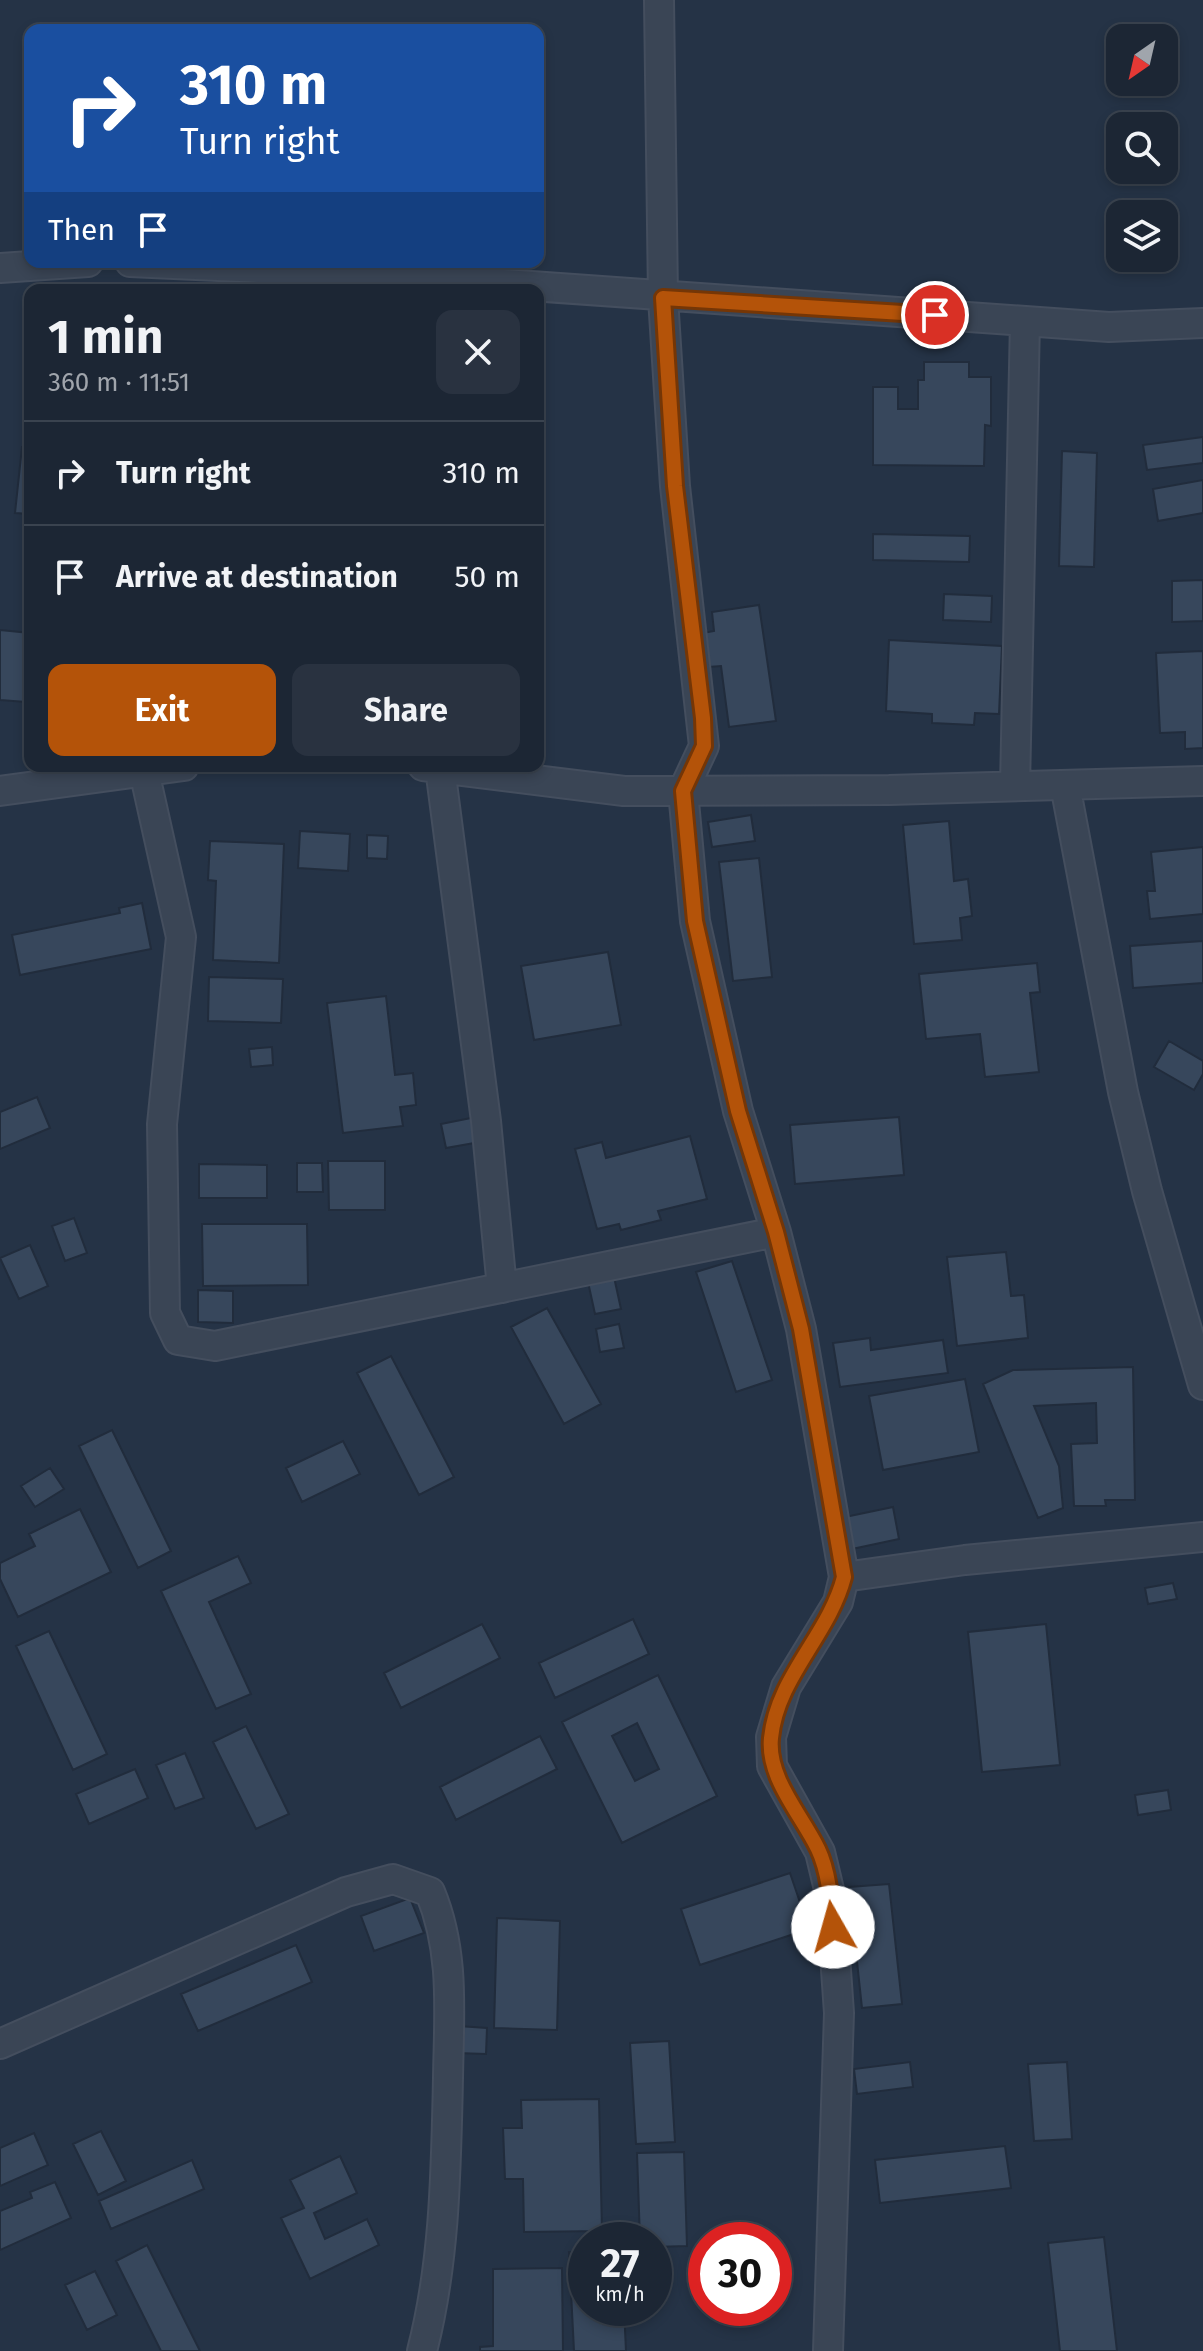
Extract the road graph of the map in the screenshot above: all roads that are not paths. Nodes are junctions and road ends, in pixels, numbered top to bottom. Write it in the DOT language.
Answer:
graph roads {
  1 [pos="659,0"];
  2 [pos="24,266"];
  3 [pos="0,268"];
  4 [pos="262,268"];
  5 [pos="484,284"];
  6 [pos="544,289"];
  7 [pos="663,298"];
  8 [pos="1025,321"];
  9 [pos="1203,323"];
  10 [pos="137,772"];
  11 [pos="144,772"];
  12 [pos="432,772"];
  13 [pos="471,772"];
  14 [pos="1203,781"];
  15 [pos="1065,785"];
  16 [pos="1015,786"];
  17 [pos="0,791"];
  18 [pos="683,791"];
  19 [pos="776,1232"];
  20 [pos="502,1288"];
  21 [pos="1203,1385"];
  22 [pos="1203,1537"];
  23 [pos="844,1577"];
  24 [pos="0,2044"];
  25 [pos="422,2351"];
  26 [pos="828,2351"];
  1 -- 7 [label="street"];
  2 -- 3 [label="street"];
  4 -- 5 [label="street"];
  6 -- 7 [label="street"];
  7 -- 8 [label="street"];
  7 -- 18 [label="street"];
  8 -- 9 [label="street"];
  8 -- 16 [label="street"];
  10 -- 17 [label="street"];
  11 -- 20 [label="street"];
  12 -- 20 [label="street"];
  13 -- 18 [label="street"];
  14 -- 15 [label="street"];
  15 -- 16 [label="street"];
  15 -- 21 [label="street"];
  16 -- 18 [label="street"];
  18 -- 19 [label="street"];
  19 -- 20 [label="street"];
  19 -- 23 [label="street"];
  22 -- 23 [label="street"];
  23 -- 26 [label="street"];
  24 -- 25 [label="street"];
}
